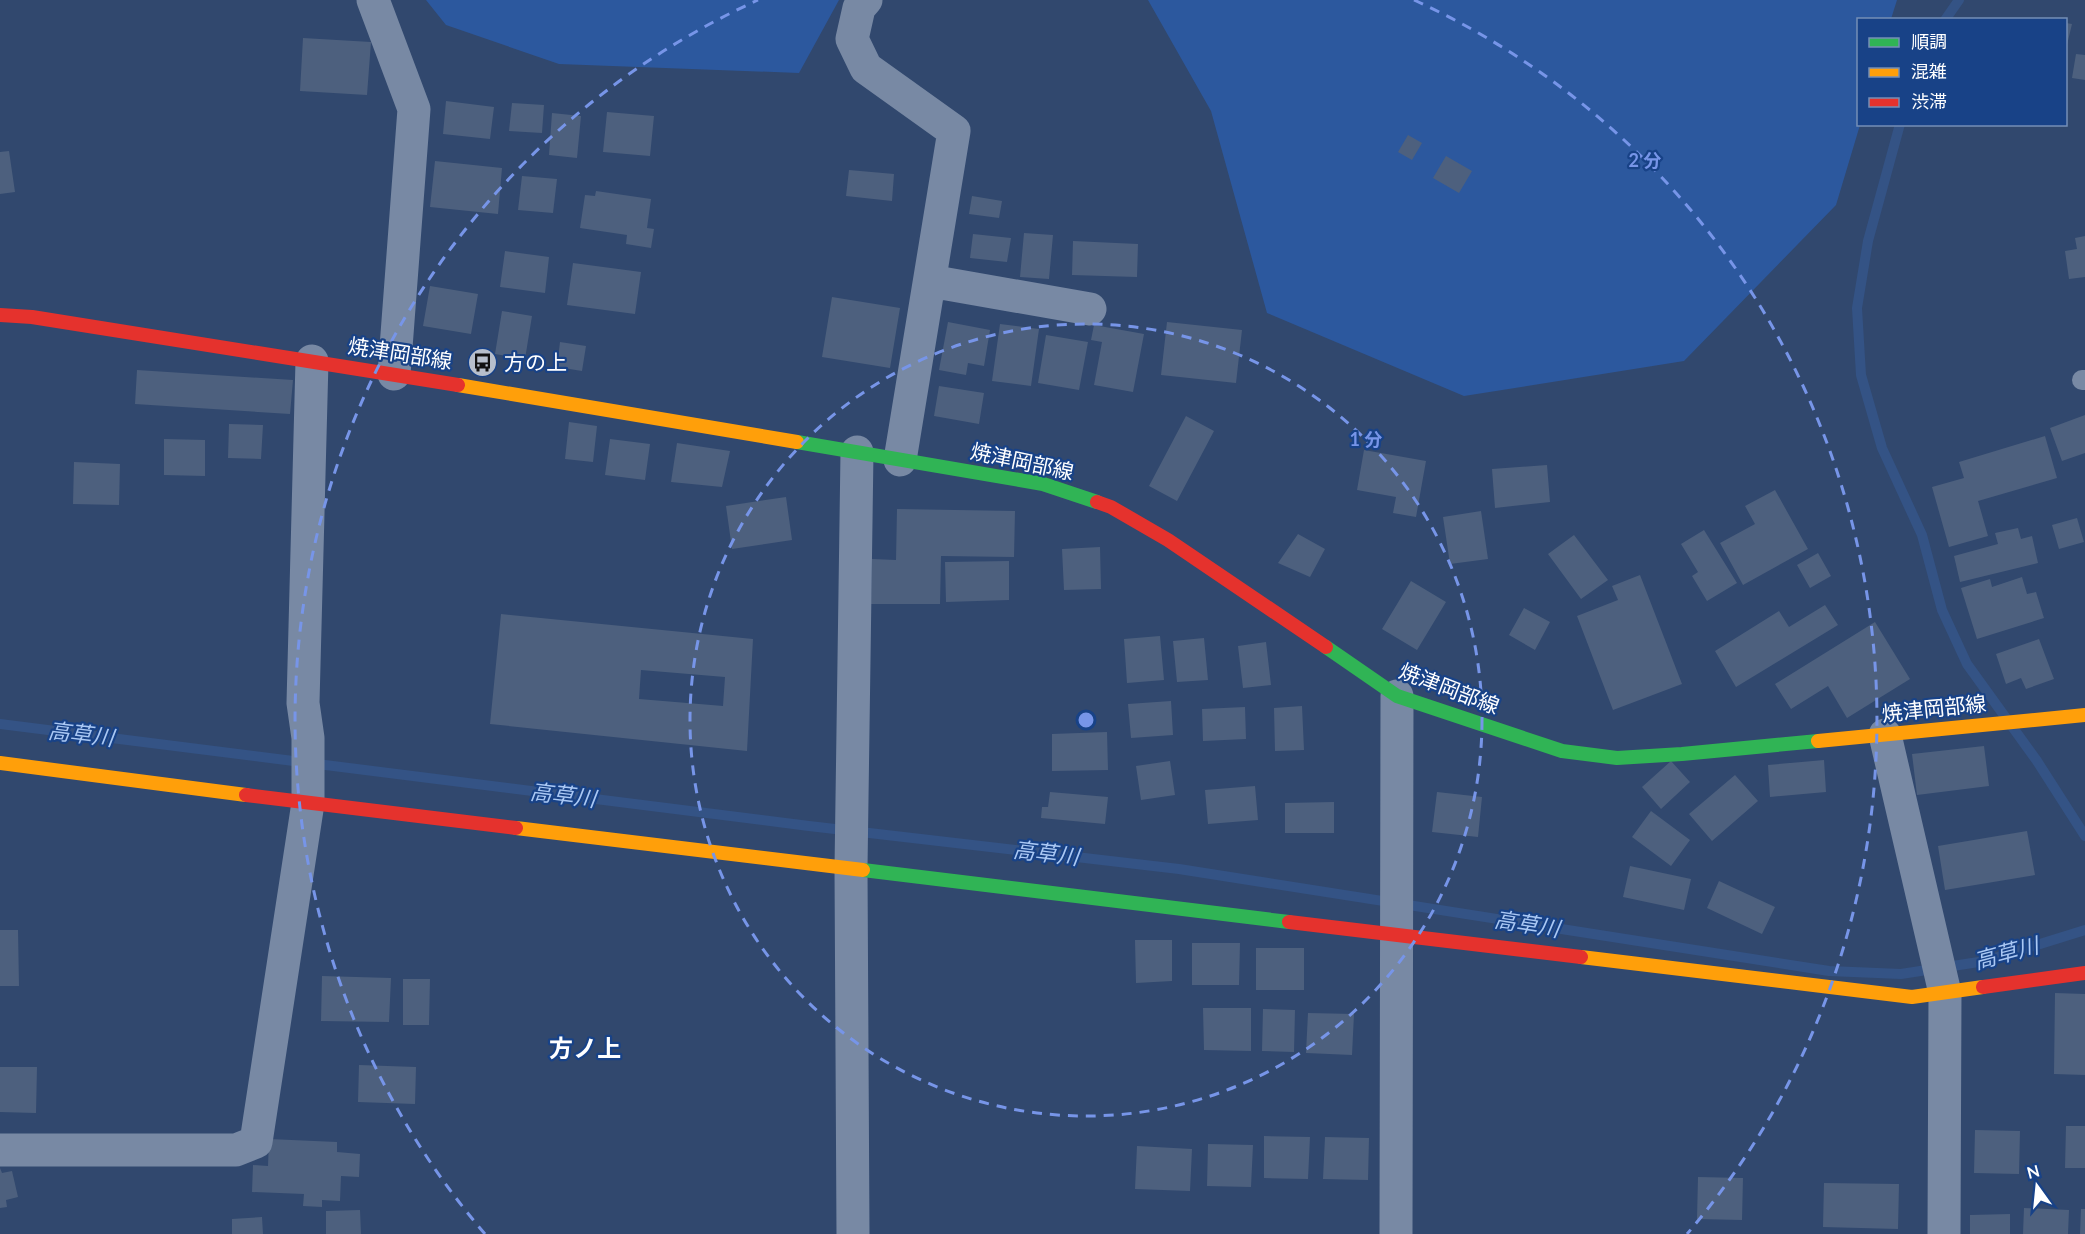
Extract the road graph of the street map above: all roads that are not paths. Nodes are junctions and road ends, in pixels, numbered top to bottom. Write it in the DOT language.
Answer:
graph roads {
  1 [pos="373,0"];
  2 [pos="866,0"];
  3 [pos="930,281"];
  4 [pos="1090,309"];
  5 [pos="0,315"];
  6 [pos="312,361"];
  7 [pos="394,374"];
  8 [pos="857,452"];
  9 [pos="900,460"];
  10 [pos="1397,696"];
  11 [pos="2085,715"];
  12 [pos="1885,735"];
  13 [pos="0,763"];
  14 [pos="308,791"];
  15 [pos="851,861"];
  16 [pos="1397,928"];
  17 [pos="2085,973"];
  18 [pos="1941,978"];
  19 [pos="0,1150"];
  20 [pos="853,1234"];
  21 [pos="1396,1234"];
  22 [pos="1944,1234"];
  1 -- 7 [label="street"];
  2 -- 3 [label="street"];
  3 -- 4 [label="street"];
  3 -- 9 [label="street"];
  5 -- 6 [label="main road, 焼津岡部線"];
  6 -- 7 [label="main road, 焼津岡部線"];
  6 -- 14 [label="street"];
  7 -- 8 [label="main road, 焼津岡部線"];
  8 -- 9 [label="main road, 焼津岡部線"];
  8 -- 15 [label="street"];
  9 -- 10 [label="main road, 焼津岡部線"];
  10 -- 12 [label="main road, 焼津岡部線"];
  10 -- 16 [label="street"];
  11 -- 12 [label="main road, 焼津岡部線"];
  12 -- 18 [label="street"];
  13 -- 14 [label="main road"];
  14 -- 15 [label="main road"];
  14 -- 19 [label="street"];
  15 -- 16 [label="main road"];
  15 -- 20 [label="street"];
  16 -- 18 [label="main road"];
  16 -- 21 [label="street"];
  17 -- 18 [label="main road"];
  18 -- 22 [label="street"];
}
